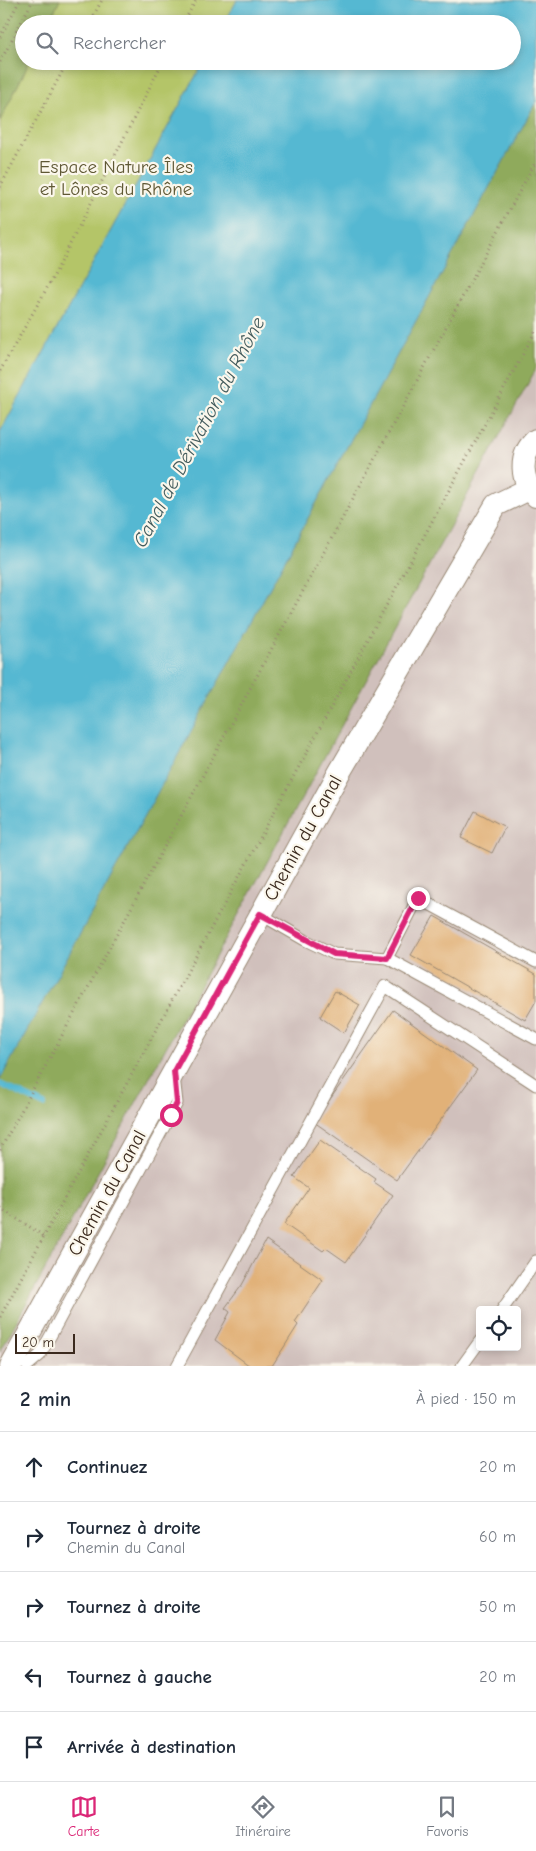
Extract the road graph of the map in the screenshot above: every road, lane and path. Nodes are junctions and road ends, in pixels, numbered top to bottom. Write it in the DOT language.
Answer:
graph roads {
  1 [pos="20,0"];
  2 [pos="33,0"];
  3 [pos="102,0"];
  4 [pos="196,0"];
  5 [pos="25,15"];
  6 [pos="94,15"];
  7 [pos="188,15"];
  8 [pos="15,34"];
  9 [pos="0,37"];
  10 [pos="0,62"];
  11 [pos="63,70"];
  12 [pos="158,70"];
  13 [pos="536,161"];
  14 [pos="0,187"];
  15 [pos="536,330"];
  16 [pos="0,371"];
  17 [pos="536,440"];
  18 [pos="533,493"];
  19 [pos="260,914"];
  20 [pos="387,958"];
  21 [pos="536,962"];
  22 [pos="536,1039"];
  23 [pos="174,1071"];
  24 [pos="536,1086"];
  25 [pos="0,1150"];
  26 [pos="0,1208"];
  27 [pos="44,1236"];
  28 [pos="536,1261"];
  29 [pos="505,1306"];
  30 [pos="0,1316"];
  31 [pos="476,1347"];
  32 [pos="11,1366"];
  33 [pos="27,1366"];
  34 [pos="177,1366"];
  35 [pos="462,1366"];
  1 -- 9 [label="path"];
  2 -- 5 [label="path"];
  3 -- 6 [label="path"];
  4 -- 7 [label="path"];
  8 -- 10 [label="path"];
  11 -- 14 [label="path"];
  12 -- 16 [label="path"];
  13 -- 25 [label="path"];
  15 -- 27 [label="path"];
  17 -- 18 [label="street"];
  18 -- 19 [label="street, Chemin du Canal"];
  19 -- 20 [label="lane"];
  19 -- 23 [label="street, Chemin du Canal"];
  20 -- 21 [label="lane"];
  20 -- 22 [label="lane"];
  23 -- 32 [label="street, Chemin du Canal"];
  23 -- 33 [label="lane"];
  24 -- 34 [label="lane"];
  26 -- 27 [label="path"];
  27 -- 30 [label="path"];
  28 -- 29 [label="lane"];
  31 -- 35 [label="lane"];
}
